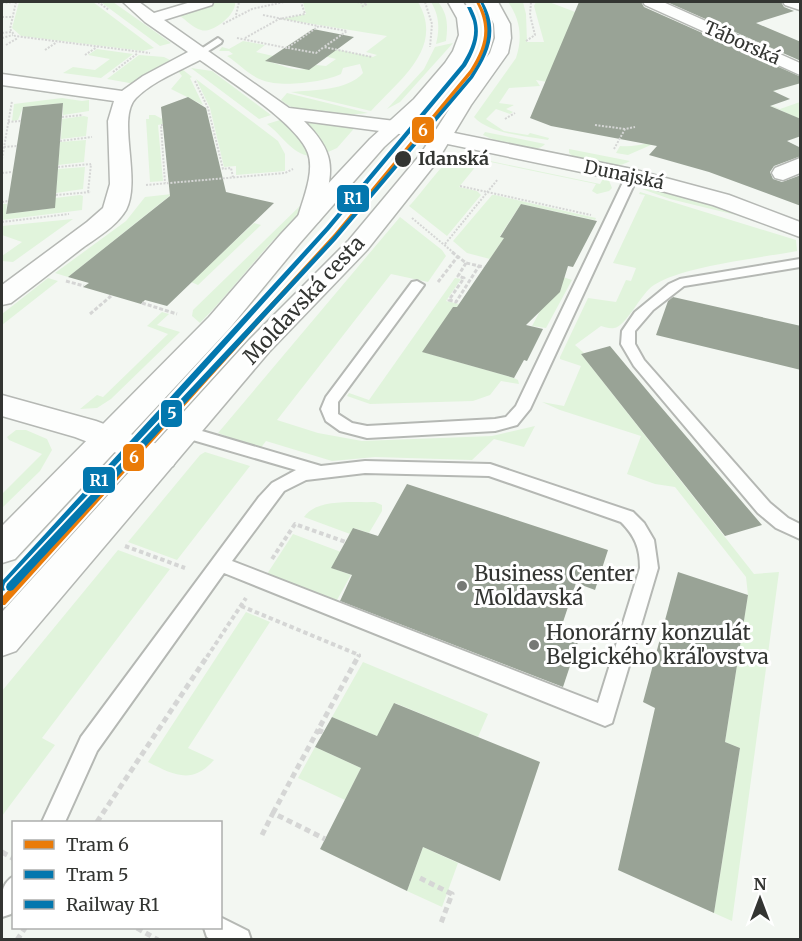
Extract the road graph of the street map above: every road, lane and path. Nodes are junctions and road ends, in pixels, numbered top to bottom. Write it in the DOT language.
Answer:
graph roads {
  1 [pos="16,2"];
  2 [pos="130,2"];
  3 [pos="206,2"];
  4 [pos="238,2"];
  5 [pos="256,2"];
  6 [pos="280,2"];
  7 [pos="285,2"];
  8 [pos="301,2"];
  9 [pos="357,2"];
  10 [pos="424,2"];
  11 [pos="456,2"];
  12 [pos="491,2"];
  13 [pos="531,2"];
  14 [pos="651,2"];
  15 [pos="791,2"];
  16 [pos="2,3"];
  17 [pos="801,5"];
  18 [pos="361,7"];
  19 [pos="263,15"];
  20 [pos="13,16"];
  21 [pos="236,16"];
  22 [pos="2,17"];
  23 [pos="151,19"];
  24 [pos="279,19"];
  25 [pos="222,25"];
  26 [pos="319,26"];
  27 [pos="2,33"];
  28 [pos="12,33"];
  29 [pos="20,37"];
  30 [pos="235,37"];
  31 [pos="2,38"];
  32 [pos="243,39"];
  33 [pos="218,41"];
  34 [pos="58,42"];
  35 [pos="523,42"];
  36 [pos="236,43"];
  37 [pos="6,45"];
  38 [pos="97,47"];
  39 [pos="324,47"];
  40 [pos="430,47"];
  41 [pos="287,48"];
  42 [pos="45,50"];
  43 [pos="155,53"];
  44 [pos="199,53"];
  45 [pos="85,55"];
  46 [pos="372,57"];
  47 [pos="801,70"];
  48 [pos="197,77"];
  49 [pos="2,79"];
  50 [pos="126,97"];
  51 [pos="22,100"];
  52 [pos="421,103"];
  53 [pos="285,113"];
  54 [pos="515,113"];
  55 [pos="93,114"];
  56 [pos="456,115"];
  57 [pos="62,117"];
  58 [pos="505,118"];
  59 [pos="339,119"];
  60 [pos="21,121"];
  61 [pos="8,122"];
  62 [pos="163,125"];
  63 [pos="595,125"];
  64 [pos="395,127"];
  65 [pos="635,127"];
  66 [pos="626,129"];
  67 [pos="442,137"];
  68 [pos="60,141"];
  69 [pos="17,146"];
  70 [pos="92,146"];
  71 [pos="4,147"];
  72 [pos="489,147"];
  73 [pos="91,155"];
  74 [pos="611,155"];
  75 [pos="2,159"];
  76 [pos="91,164"];
  77 [pos="298,166"];
  78 [pos="58,167"];
  79 [pos="12,172"];
  80 [pos="2,173"];
  81 [pos="632,176"];
  82 [pos="233,177"];
  83 [pos="498,179"];
  84 [pos="165,183"];
  85 [pos="460,186"];
  86 [pos="121,187"];
  87 [pos="88,192"];
  88 [pos="488,192"];
  89 [pos="56,195"];
  90 [pos="8,201"];
  91 [pos="2,202"];
  92 [pos="88,202"];
  93 [pos="77,213"];
  94 [pos="408,214"];
  95 [pos="310,218"];
  96 [pos="611,220"];
  97 [pos="2,222"];
  98 [pos="801,230"];
  99 [pos="445,244"];
  100 [pos="466,263"];
  101 [pos="801,263"];
  102 [pos="479,266"];
  103 [pos="484,267"];
  104 [pos="417,285"];
  105 [pos="111,296"];
  106 [pos="2,297"];
  107 [pos="142,303"];
  108 [pos="90,314"];
  109 [pos="177,314"];
  110 [pos="4,412"];
  111 [pos="184,432"];
  112 [pos="108,439"];
  113 [pos="161,458"];
  114 [pos="321,472"];
  115 [pos="801,532"];
  116 [pos="346,542"];
  117 [pos="115,543"];
  118 [pos="2,549"];
  119 [pos="215,571"];
  120 [pos="259,579"];
  121 [pos="241,606"];
  122 [pos="2,639"];
  123 [pos="273,813"];
  124 [pos="53,821"];
  125 [pos="98,821"];
  126 [pos="261,835"];
  127 [pos="325,839"];
  128 [pos="420,878"];
  129 [pos="12,891"];
  130 [pos="2,905"];
  131 [pos="441,923"];
  132 [pos="140,929"];
  133 [pos="220,929"];
  134 [pos="158,939"];
  135 [pos="239,939"];
  1 -- 16 [label="path"];
  1 -- 20 [label="path"];
  2 -- 23 [label="street"];
  3 -- 23 [label="street"];
  4 -- 21 [label="path"];
  5 -- 6 [label="path"];
  6 -- 7 [label="path"];
  6 -- 21 [label="path"];
  8 -- 24 [label="path"];
  9 -- 18 [label="path"];
  10 -- 40 [label="path"];
  11 -- 52 [label="street"];
  12 -- 56 [label="street, Moldavská cesta"];
  13 -- 35 [label="path"];
  14 -- 47 [label="street, Táborská"];
  15 -- 17 [label="street"];
  19 -- 24 [label="path"];
  20 -- 22 [label="path"];
  20 -- 28 [label="path"];
  21 -- 25 [label="path"];
  23 -- 44 [label="street"];
  24 -- 26 [label="path"];
  24 -- 32 [label="path"];
  26 -- 39 [label="path"];
  26 -- 41 [label="path"];
  27 -- 28 [label="path"];
  28 -- 29 [label="path"];
  28 -- 31 [label="path"];
  29 -- 34 [label="path"];
  29 -- 37 [label="path"];
  30 -- 32 [label="path"];
  32 -- 36 [label="path"];
  32 -- 41 [label="path"];
  33 -- 44 [label="lane"];
  34 -- 38 [label="path"];
  34 -- 42 [label="path"];
  38 -- 43 [label="path"];
  38 -- 45 [label="path"];
  39 -- 41 [label="path"];
  39 -- 46 [label="path"];
  44 -- 50 [label="street"];
  44 -- 53 [label="street"];
  48 -- 82 [label="path"];
  49 -- 50 [label="street"];
  50 -- 86 [label="street"];
  51 -- 61 [label="path"];
  52 -- 59 [label="street"];
  52 -- 64 [label="street"];
  53 -- 59 [label="street"];
  53 -- 95 [label="street"];
  54 -- 58 [label="path"];
  55 -- 57 [label="path"];
  56 -- 67 [label="street, Moldavská cesta"];
  56 -- 72 [label="street"];
  59 -- 64 [label="street"];
  60 -- 61 [label="path"];
  61 -- 71 [label="path"];
  62 -- 84 [label="path"];
  63 -- 66 [label="path"];
  64 -- 67 [label="street, Dunajská"];
  64 -- 95 [label="street"];
  65 -- 66 [label="path"];
  66 -- 74 [label="path"];
  67 -- 72 [label="street, Dunajská"];
  67 -- 111 [label="street, Moldavská cesta"];
  68 -- 70 [label="path"];
  69 -- 71 [label="path"];
  71 -- 75 [label="path"];
  72 -- 81 [label="street, Dunajská"];
  73 -- 76 [label="path"];
  76 -- 78 [label="path"];
  76 -- 87 [label="path"];
  77 -- 82 [label="path"];
  79 -- 80 [label="path"];
  81 -- 96 [label="lane"];
  81 -- 98 [label="street, Dunajská"];
  82 -- 84 [label="path"];
  83 -- 88 [label="path"];
  84 -- 86 [label="path"];
  85 -- 88 [label="path"];
  86 -- 87 [label="path"];
  86 -- 106 [label="street"];
  87 -- 89 [label="path"];
  87 -- 92 [label="path"];
  88 -- 96 [label="path"];
  88 -- 99 [label="path"];
  90 -- 91 [label="path"];
  93 -- 97 [label="path"];
  94 -- 99 [label="path"];
  95 -- 112 [label="street"];
  96 -- 104 [label="lane"];
  99 -- 100 [label="path"];
  100 -- 102 [label="path"];
  100 -- 102 [label="path"];
  101 -- 115 [label="lane"];
  102 -- 103 [label="path"];
  105 -- 108 [label="path"];
  107 -- 109 [label="path"];
  110 -- 112 [label="street"];
  111 -- 113 [label="street, Moldavská cesta"];
  111 -- 114 [label="lane"];
  112 -- 113 [label="street"];
  112 -- 118 [label="street"];
  113 -- 122 [label="street, Moldavská cesta"];
  114 -- 119 [label="lane"];
  114 -- 120 [label="lane"];
  116 -- 120 [label="path"];
  117 -- 119 [label="path"];
  119 -- 120 [label="lane"];
  119 -- 124 [label="lane"];
  120 -- 121 [label="path"];
  121 -- 123 [label="path"];
  121 -- 125 [label="path"];
  123 -- 126 [label="path"];
  123 -- 127 [label="path"];
  128 -- 131 [label="path"];
  129 -- 130 [label="lane"];
  132 -- 134 [label="path"];
  133 -- 135 [label="lane"];
}
